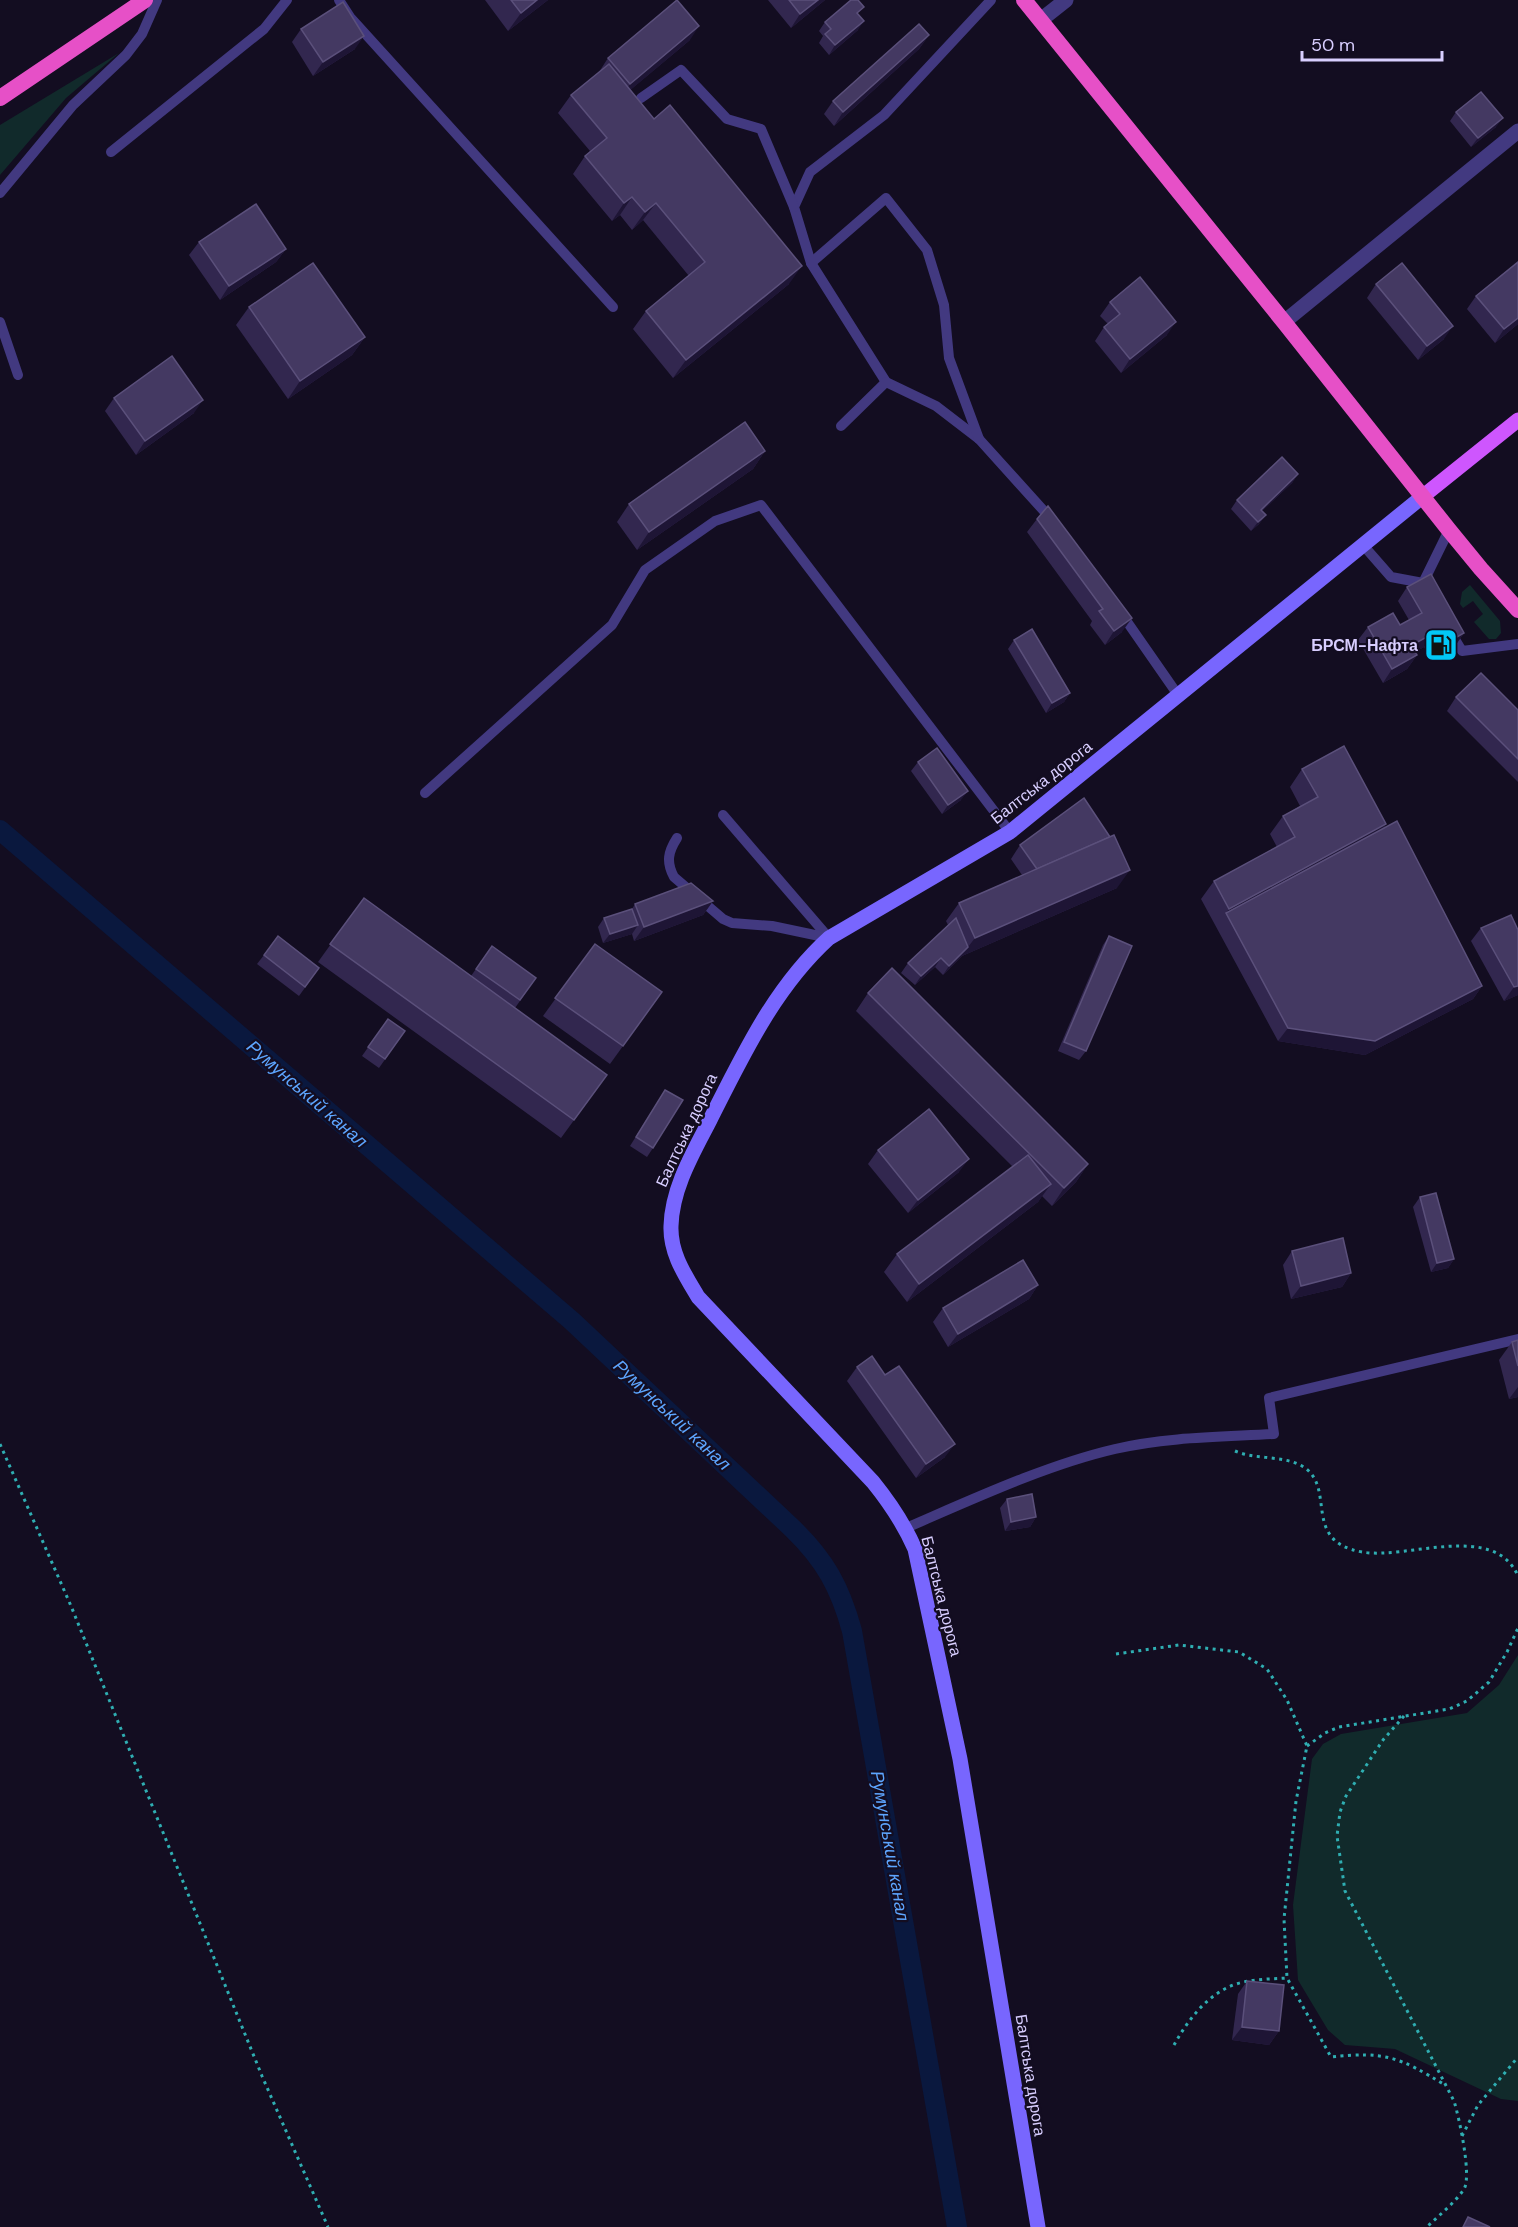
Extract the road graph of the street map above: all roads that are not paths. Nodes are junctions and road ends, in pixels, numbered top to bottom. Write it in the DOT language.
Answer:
graph roads {
  1 [pos="145,0"];
  2 [pos="157,0"];
  3 [pos="287,0"];
  4 [pos="339,0"];
  5 [pos="991,0"];
  6 [pos="1024,0"];
  7 [pos="1066,0"];
  8 [pos="1042,19"];
  9 [pos="0,98"];
  10 [pos="641,98"];
  11 [pos="1518,131"];
  12 [pos="111,152"];
  13 [pos="0,193"];
  14 [pos="794,207"];
  15 [pos="811,263"];
  16 [pos="613,307"];
  17 [pos="0,322"];
  18 [pos="1284,322"];
  19 [pos="18,375"];
  20 [pos="886,382"];
  21 [pos="1518,420"];
  22 [pos="841,426"];
  23 [pos="979,439"];
  24 [pos="1422,497"];
  25 [pos="1061,530"];
  26 [pos="1449,530"];
  27 [pos="1363,545"];
  28 [pos="1423,584"];
  29 [pos="1434,603"];
  30 [pos="1116,607"];
  31 [pos="1518,610"];
  32 [pos="1445,622"];
  33 [pos="1518,644"];
  34 [pos="1178,695"];
  35 [pos="425,794"];
  36 [pos="723,816"];
  37 [pos="1010,832"];
  38 [pos="677,838"];
  39 [pos="829,938"];
  40 [pos="1518,1339"];
  41 [pos="906,1528"];
  42 [pos="1038,2227"];
  1 -- 9 [label="highway"];
  2 -- 13 [label="lane"];
  3 -- 12 [label="lane"];
  4 -- 16 [label="lane"];
  5 -- 14 [label="lane"];
  6 -- 8 [label="highway"];
  7 -- 8 [label="street"];
  8 -- 18 [label="highway"];
  10 -- 14 [label="lane"];
  11 -- 18 [label="street"];
  14 -- 15 [label="lane"];
  15 -- 20 [label="lane"];
  15 -- 23 [label="lane"];
  17 -- 19 [label="lane"];
  18 -- 24 [label="highway"];
  20 -- 22 [label="lane"];
  20 -- 23 [label="lane"];
  21 -- 24 [label="main road"];
  23 -- 25 [label="lane"];
  24 -- 26 [label="highway"];
  24 -- 27 [label="main road, Балтська дорога"];
  26 -- 28 [label="lane"];
  26 -- 31 [label="highway"];
  27 -- 28 [label="lane"];
  27 -- 34 [label="main road, Балтська дорога"];
  28 -- 29 [label="lane"];
  30 -- 34 [label="lane"];
  32 -- 33 [label="lane"];
  34 -- 37 [label="main road, Балтська дорога"];
  35 -- 37 [label="lane"];
  36 -- 39 [label="lane"];
  37 -- 39 [label="main road, Балтська дорога"];
  38 -- 39 [label="lane"];
  39 -- 41 [label="main road, Балтська дорога"];
  40 -- 41 [label="lane"];
  41 -- 42 [label="main road, Балтська дорога"];
}
